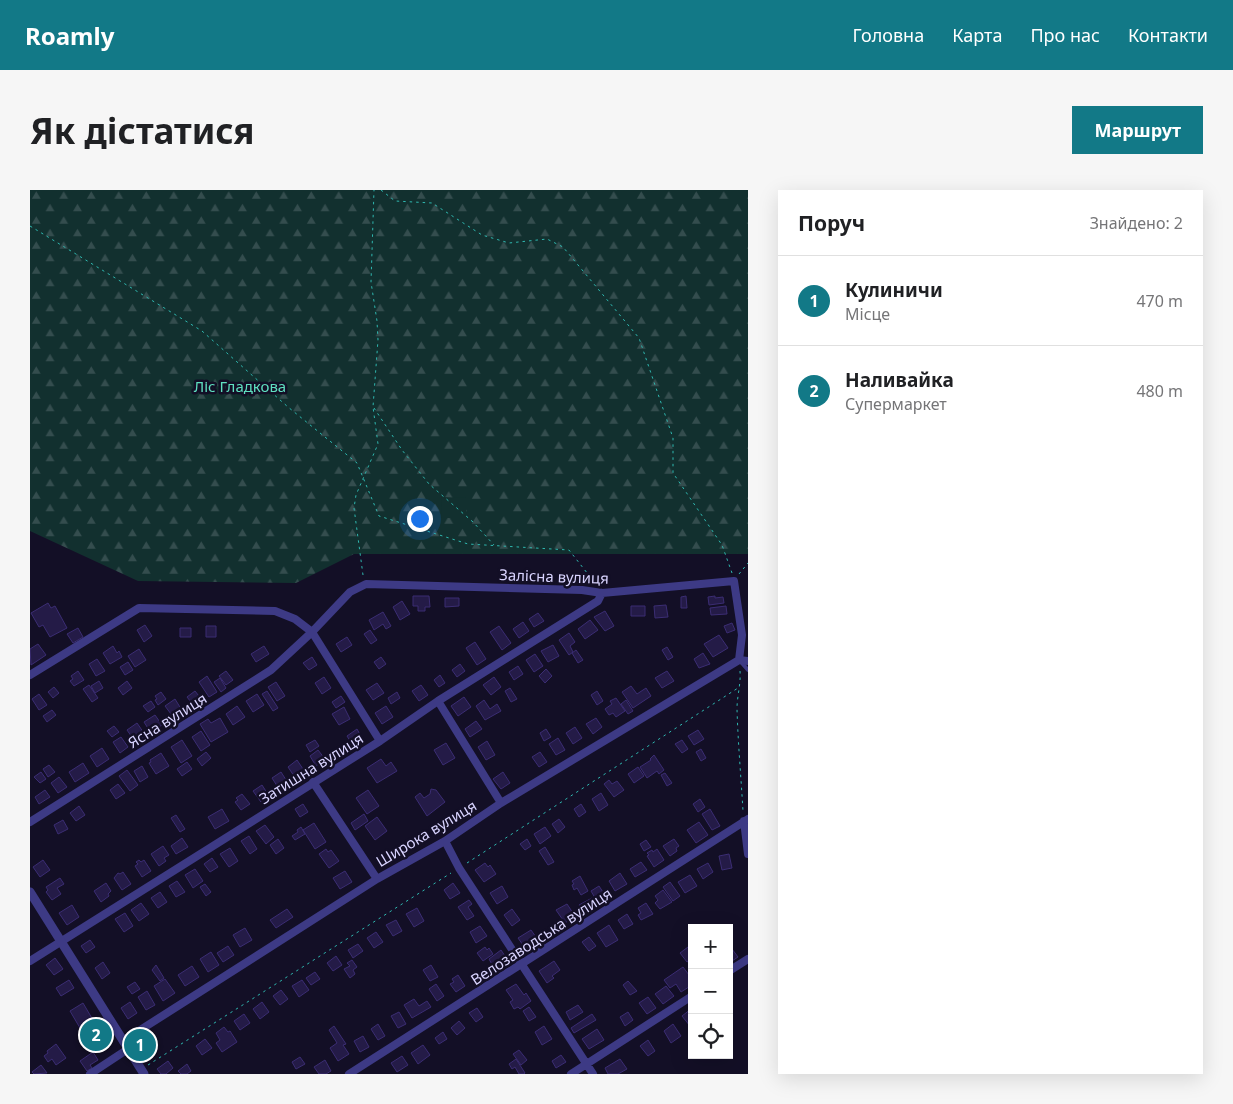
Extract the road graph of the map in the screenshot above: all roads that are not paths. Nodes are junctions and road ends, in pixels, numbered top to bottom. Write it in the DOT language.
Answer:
graph roads {
  1 [pos="602,593"];
  2 [pos="312,632"];
  3 [pos="739,660"];
  4 [pos="748,661"];
  5 [pos="748,670"];
  6 [pos="30,675"];
  7 [pos="438,701"];
  8 [pos="380,741"];
  9 [pos="313,782"];
  10 [pos="501,803"];
  11 [pos="746,820"];
  12 [pos="30,822"];
  13 [pos="444,841"];
  14 [pos="748,854"];
  15 [pos="377,879"];
  16 [pos="30,892"];
  17 [pos="61,941"];
  18 [pos="748,959"];
  19 [pos="30,960"];
  20 [pos="522,965"];
  21 [pos="732,969"];
  22 [pos="688,999"];
  23 [pos="123,1041"];
  24 [pos="128,1049"];
  25 [pos="587,1064"];
  26 [pos="143,1072"];
  27 [pos="90,1074"];
  28 [pos="349,1074"];
  29 [pos="571,1074"];
  30 [pos="593,1074"];
  1 -- 2 [label="street, Залісна вулиця"];
  1 -- 3 [label="street, Залісна вулиця"];
  1 -- 7 [label="street, Затишна вулиця"];
  2 -- 6 [label="street"];
  2 -- 8 [label="street"];
  2 -- 12 [label="street, Ясна вулиця"];
  3 -- 4 [label="street"];
  3 -- 5 [label="lane"];
  3 -- 10 [label="street, Широка вулиця"];
  7 -- 8 [label="street, Затишна вулиця"];
  7 -- 10 [label="street"];
  8 -- 9 [label="street, Затишна вулиця"];
  9 -- 15 [label="street"];
  9 -- 17 [label="street, Затишна вулиця"];
  10 -- 13 [label="street, Широка вулиця"];
  11 -- 14 [label="street"];
  11 -- 20 [label="street, Велозаводська вулиця"];
  13 -- 15 [label="street, Широка вулиця"];
  13 -- 20 [label="street"];
  15 -- 23 [label="street, Широка вулиця"];
  16 -- 17 [label="street"];
  17 -- 19 [label="street, Затишна вулиця"];
  17 -- 23 [label="street"];
  18 -- 21 [label="street"];
  20 -- 25 [label="street"];
  20 -- 28 [label="street, Велозаводська вулиця"];
  22 -- 25 [label="street"];
  23 -- 24 [label="street"];
  24 -- 26 [label="street"];
  24 -- 27 [label="street"];
  25 -- 29 [label="street"];
  25 -- 30 [label="street"];
}
